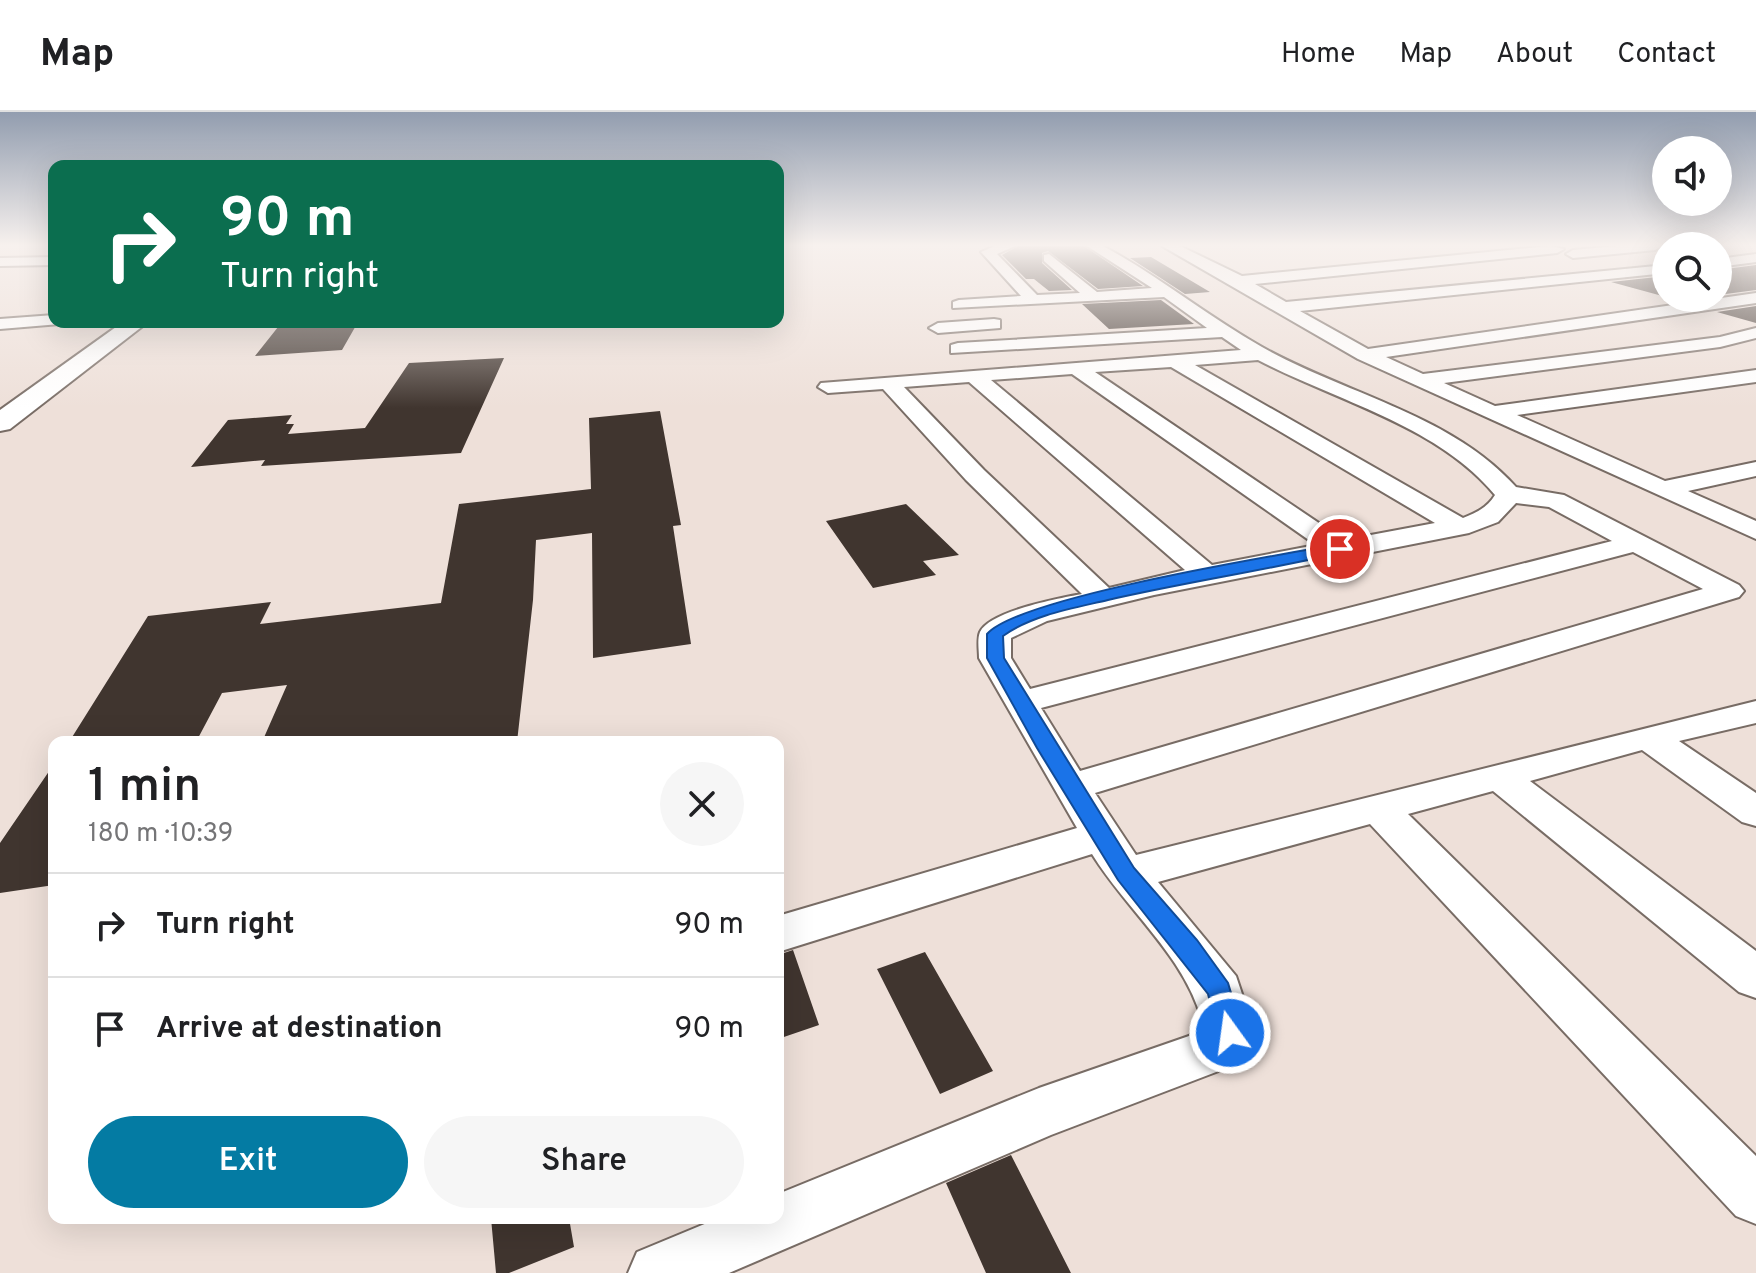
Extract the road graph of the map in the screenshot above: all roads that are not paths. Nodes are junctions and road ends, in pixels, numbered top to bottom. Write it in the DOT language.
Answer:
graph roads {
  1 [pos="1030,300"];
  2 [pos="1114,300"];
  3 [pos="1170,300"];
  4 [pos="1268,300"];
  5 [pos="1340,300"];
  6 [pos="1732,301"];
  7 [pos="936,306"];
  8 [pos="1279,308"];
  9 [pos="1756,308"];
  10 [pos="1652,310"];
  11 [pos="1187,312"];
  12 [pos="48,320"];
  13 [pos="1014,323"];
  14 [pos="0,324"];
  15 [pos="1343,326"];
  16 [pos="129,328"];
  17 [pos="938,328"];
  18 [pos="1314,329"];
  19 [pos="1756,333"];
  20 [pos="1720,342"];
  21 [pos="958,349"];
  22 [pos="1756,353"];
  23 [pos="1261,354"];
  24 [pos="1365,355"];
  25 [pos="1175,361"];
  26 [pos="1076,368"];
  27 [pos="974,376"];
  28 [pos="1756,376"];
  29 [pos="1422,380"];
  30 [pos="889,383"];
  31 [pos="828,387"];
  32 [pos="1494,412"];
  33 [pos="0,423"];
  34 [pos="1750,474"];
  35 [pos="1663,489"];
  36 [pos="1508,494"];
  37 [pos="1460,527"];
  38 [pos="1756,531"];
  39 [pos="1635,543"];
  40 [pos="1340,549"];
  41 [pos="1205,573"];
  42 [pos="1103,598"];
  43 [pos="1023,702"];
  44 [pos="1756,712"];
  45 [pos="1648,737"];
  46 [pos="1499,776"];
  47 [pos="1070,787"];
  48 [pos="1378,808"];
  49 [pos="1756,812"];
  50 [pos="1102,836"];
  51 [pos="1126,874"];
  52 [pos="784,932"];
  53 [pos="1756,978"];
  54 [pos="1756,1196"];
  55 [pos="784,1220"];
  56 [pos="775,1224"];
  57 [pos="658,1273"];
  1 -- 7 [label="street"];
  2 -- 11 [label="street"];
  3 -- 11 [label="street"];
  4 -- 8 [label="street"];
  5 -- 8 [label="street"];
  6 -- 9 [label="street"];
  8 -- 18 [label="street"];
  10 -- 24 [label="street"];
  11 -- 21 [label="street"];
  11 -- 23 [label="street"];
  12 -- 14 [label="street"];
  13 -- 17 [label="street"];
  15 -- 18 [label="street"];
  16 -- 33 [label="street"];
  18 -- 24 [label="street"];
  19 -- 20 [label="street"];
  20 -- 22 [label="street"];
  20 -- 29 [label="street"];
  23 -- 25 [label="street"];
  23 -- 36 [label="street"];
  24 -- 29 [label="street"];
  25 -- 26 [label="street"];
  25 -- 37 [label="street"];
  26 -- 27 [label="street"];
  26 -- 40 [label="street"];
  27 -- 30 [label="street"];
  27 -- 41 [label="street"];
  28 -- 32 [label="street"];
  29 -- 32 [label="street"];
  30 -- 31 [label="street"];
  30 -- 42 [label="street"];
  32 -- 35 [label="street"];
  34 -- 35 [label="street"];
  35 -- 38 [label="street"];
  36 -- 37 [label="street"];
  36 -- 39 [label="street"];
  37 -- 40 [label="street"];
  39 -- 43 [label="street"];
  39 -- 47 [label="street"];
  40 -- 41 [label="street"];
  41 -- 42 [label="street"];
  42 -- 43 [label="street"];
  43 -- 47 [label="street"];
  44 -- 45 [label="street"];
  45 -- 46 [label="street"];
  45 -- 49 [label="street"];
  46 -- 48 [label="street"];
  46 -- 53 [label="street"];
  47 -- 50 [label="street"];
  48 -- 51 [label="street"];
  48 -- 54 [label="street"];
  50 -- 51 [label="street"];
  50 -- 52 [label="street"];
  51 -- 55 [label="street"];
  56 -- 57 [label="street"];
}
